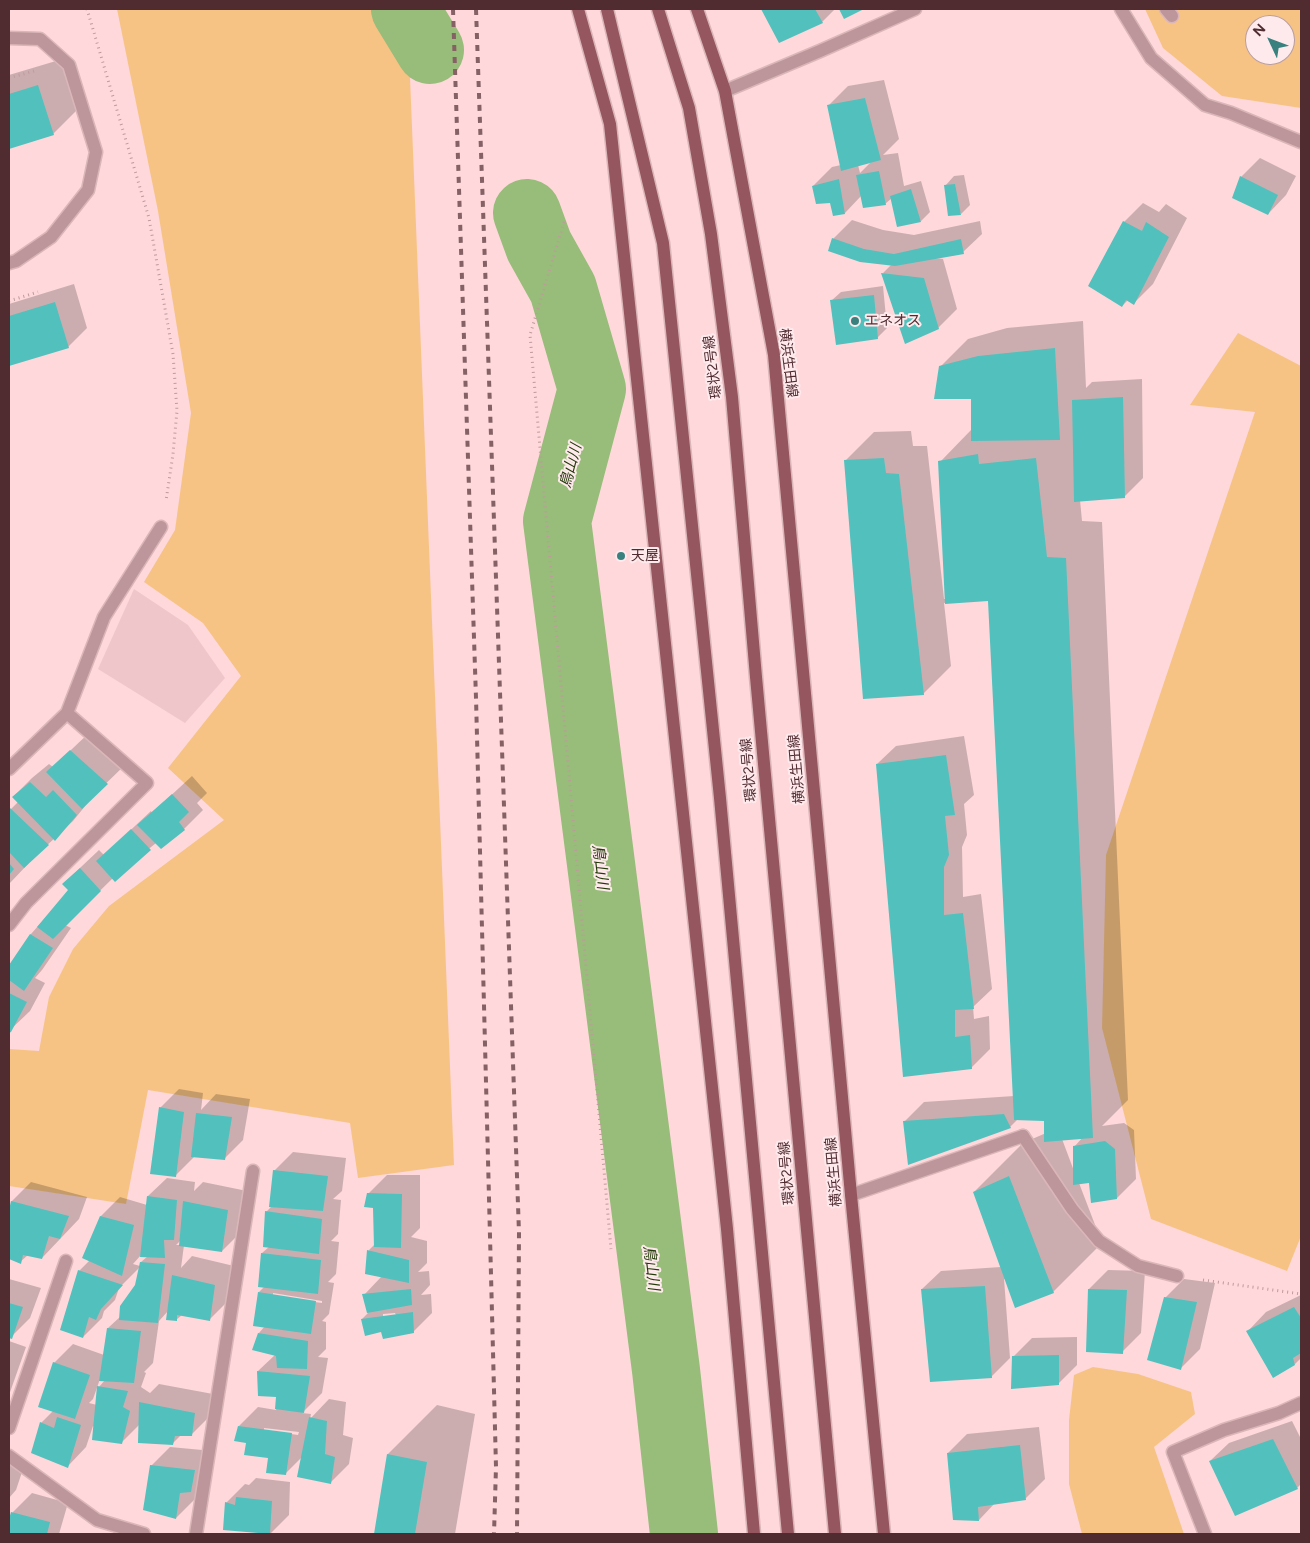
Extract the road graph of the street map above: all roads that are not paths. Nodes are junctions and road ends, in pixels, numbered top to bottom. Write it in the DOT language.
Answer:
graph roads {
  1 [pos="578,9"];
  2 [pos="607,9"];
  3 [pos="658,9"];
  4 [pos="697,9"];
  5 [pos="915,9"];
  6 [pos="1121,9"];
  7 [pos="9,38"];
  8 [pos="725,91"];
  9 [pos="1301,142"];
  10 [pos="9,263"];
  11 [pos="161,527"];
  12 [pos="66,713"];
  13 [pos="9,769"];
  14 [pos="9,925"];
  15 [pos="252,1171"];
  16 [pos="851,1195"];
  17 [pos="66,1261"];
  18 [pos="1178,1276"];
  19 [pos="1301,1403"];
  20 [pos="9,1428"];
  21 [pos="9,1456"];
  22 [pos="144,1534"];
  23 [pos="196,1534"];
  24 [pos="754,1534"];
  25 [pos="788,1534"];
  26 [pos="835,1534"];
  27 [pos="884,1534"];
  28 [pos="1205,1534"];
  1 -- 24 [label="main road"];
  2 -- 25 [label="main road, bridge"];
  3 -- 26 [label="main road, 環状2号線"];
  4 -- 8 [label="main road, 横浜生田線"];
  5 -- 8 [label="street"];
  6 -- 9 [label="street"];
  7 -- 10 [label="street"];
  8 -- 16 [label="main road, 横浜生田線"];
  11 -- 12 [label="street"];
  12 -- 13 [label="street"];
  12 -- 14 [label="street"];
  15 -- 23 [label="street"];
  16 -- 18 [label="street"];
  16 -- 27 [label="main road, 横浜生田線"];
  17 -- 20 [label="street"];
  19 -- 28 [label="street"];
  21 -- 22 [label="street"];
}
